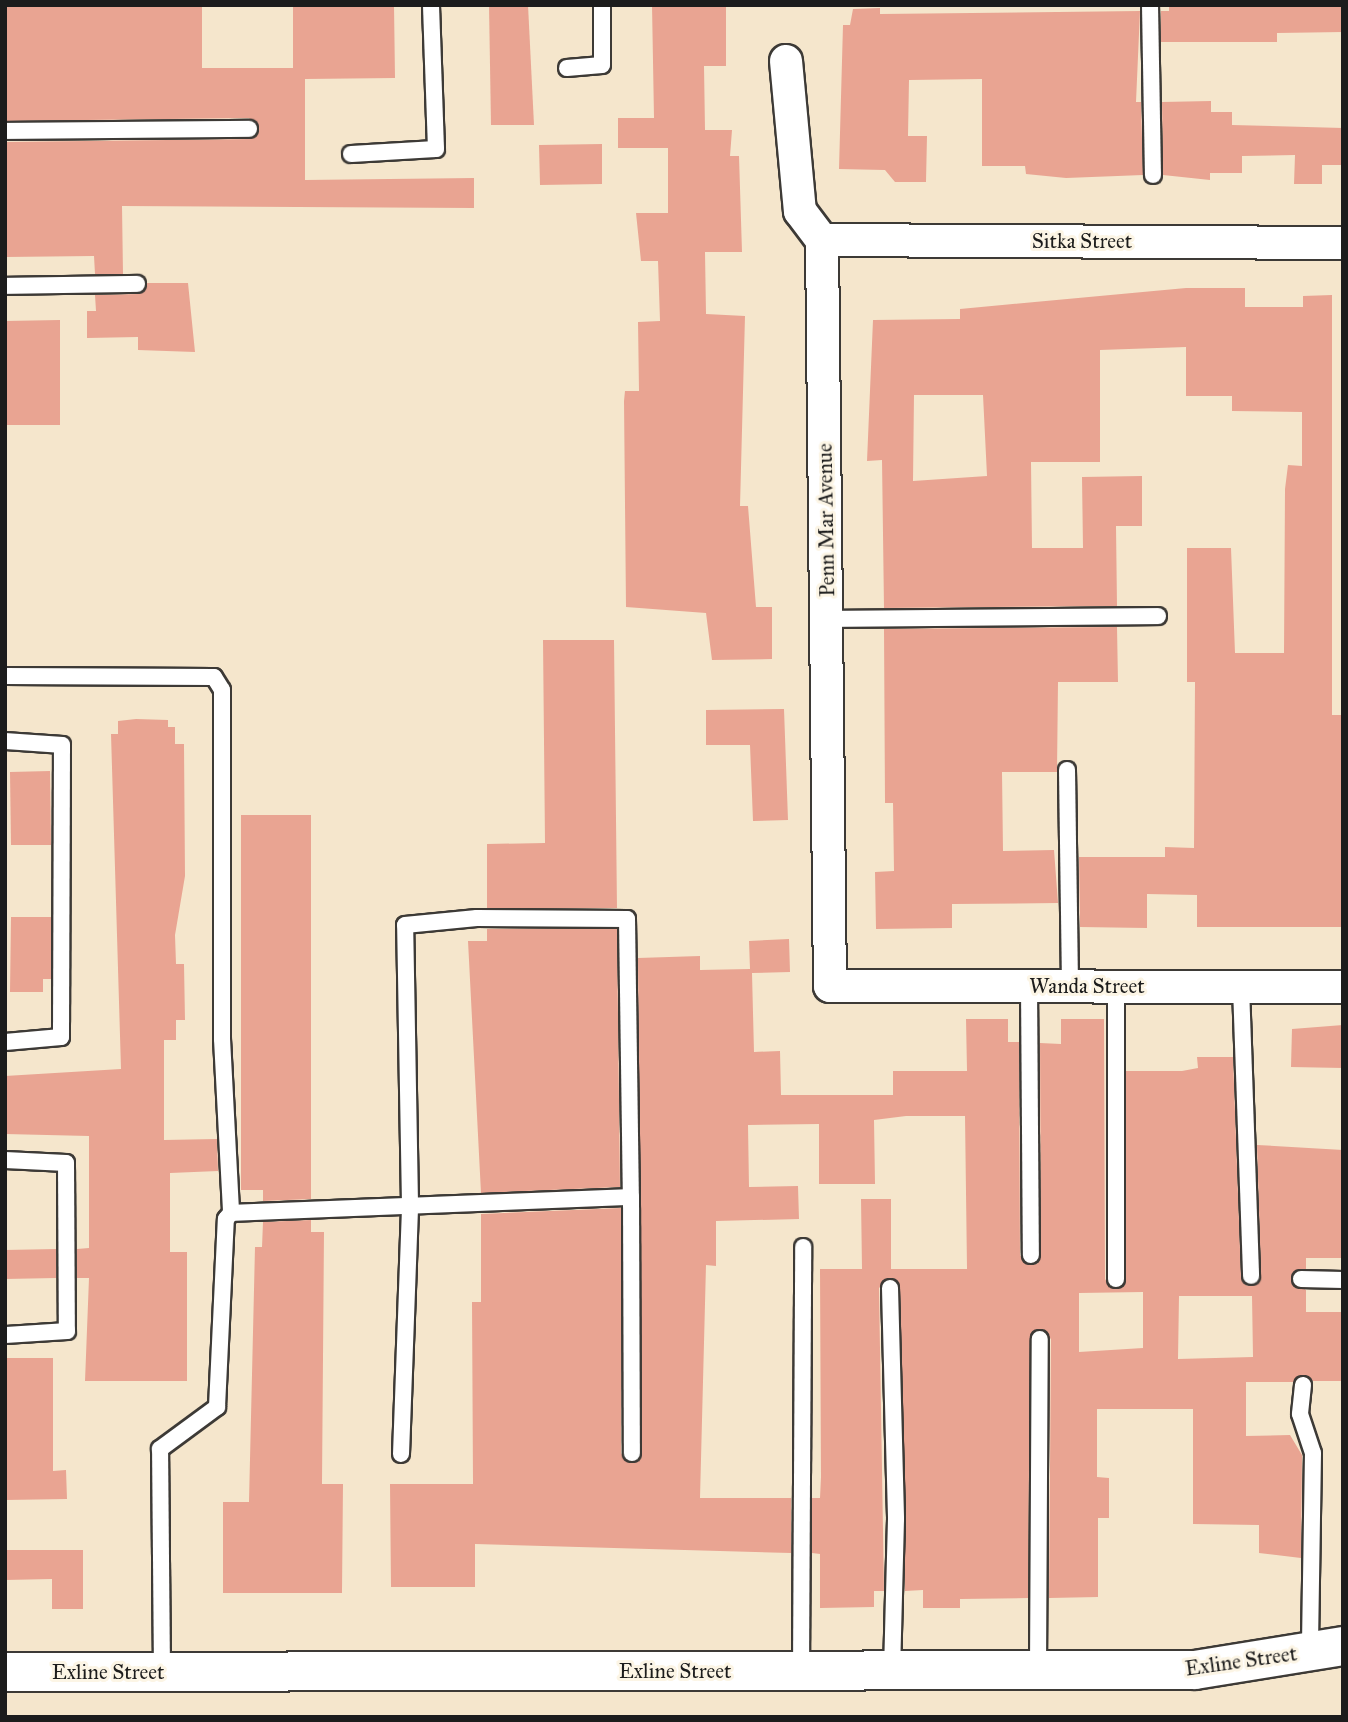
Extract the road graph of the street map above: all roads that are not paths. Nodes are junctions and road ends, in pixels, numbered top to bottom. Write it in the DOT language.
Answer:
graph roads {
  1 [pos="430,5"];
  2 [pos="602,5"];
  3 [pos="1150,5"];
  4 [pos="786,61"];
  5 [pos="567,68"];
  6 [pos="249,128"];
  7 [pos="5,131"];
  8 [pos="351,154"];
  9 [pos="1153,175"];
  10 [pos="822,240"];
  11 [pos="1343,243"];
  12 [pos="137,284"];
  13 [pos="5,286"];
  14 [pos="1158,616"];
  15 [pos="828,619"];
  16 [pos="5,676"];
  17 [pos="5,741"];
  18 [pos="1067,770"];
  19 [pos="830,986"];
  20 [pos="1029,986"];
  21 [pos="1070,986"];
  22 [pos="1116,986"];
  23 [pos="1241,986"];
  24 [pos="1343,986"];
  25 [pos="5,1042"];
  26 [pos="5,1160"];
  27 [pos="631,1198"];
  28 [pos="410,1205"];
  29 [pos="231,1213"];
  30 [pos="803,1247"];
  31 [pos="1031,1255"];
  32 [pos="1251,1276"];
  33 [pos="1116,1279"];
  34 [pos="1301,1279"];
  35 [pos="1343,1280"];
  36 [pos="890,1287"];
  37 [pos="5,1335"];
  38 [pos="1040,1339"];
  39 [pos="1303,1385"];
  40 [pos="632,1453"];
  41 [pos="401,1454"];
  42 [pos="1326,1649"];
  43 [pos="1038,1670"];
  44 [pos="801,1671"];
  45 [pos="892,1671"];
  46 [pos="5,1672"];
  47 [pos="162,1672"];
  1 -- 8 [label="lane"];
  2 -- 5 [label="lane"];
  3 -- 9 [label="lane"];
  4 -- 10 [label="street"];
  6 -- 7 [label="lane"];
  10 -- 11 [label="street, Sitka Street"];
  10 -- 15 [label="street, Penn Mar Avenue"];
  12 -- 13 [label="lane"];
  14 -- 15 [label="lane"];
  15 -- 19 [label="street, Penn Mar Avenue"];
  16 -- 29 [label="lane"];
  17 -- 25 [label="lane"];
  18 -- 21 [label="lane"];
  19 -- 20 [label="street, Wanda Street"];
  20 -- 21 [label="street, Wanda Street"];
  20 -- 31 [label="lane"];
  21 -- 22 [label="street, Wanda Street"];
  22 -- 23 [label="street, Wanda Street"];
  22 -- 33 [label="lane"];
  23 -- 24 [label="street, Wanda Street"];
  23 -- 32 [label="lane"];
  26 -- 37 [label="lane"];
  27 -- 28 [label="lane"];
  27 -- 28 [label="lane"];
  27 -- 40 [label="lane"];
  28 -- 29 [label="lane"];
  28 -- 41 [label="lane"];
  29 -- 47 [label="lane"];
  30 -- 44 [label="lane"];
  34 -- 35 [label="lane"];
  36 -- 45 [label="lane"];
  38 -- 43 [label="lane"];
  39 -- 42 [label="lane"];
  42 -- 43 [label="street, Exline Street"];
  43 -- 45 [label="street, Exline Street"];
  44 -- 45 [label="street, Exline Street"];
  44 -- 47 [label="street, Exline Street"];
  46 -- 47 [label="street, Exline Street"];
}
